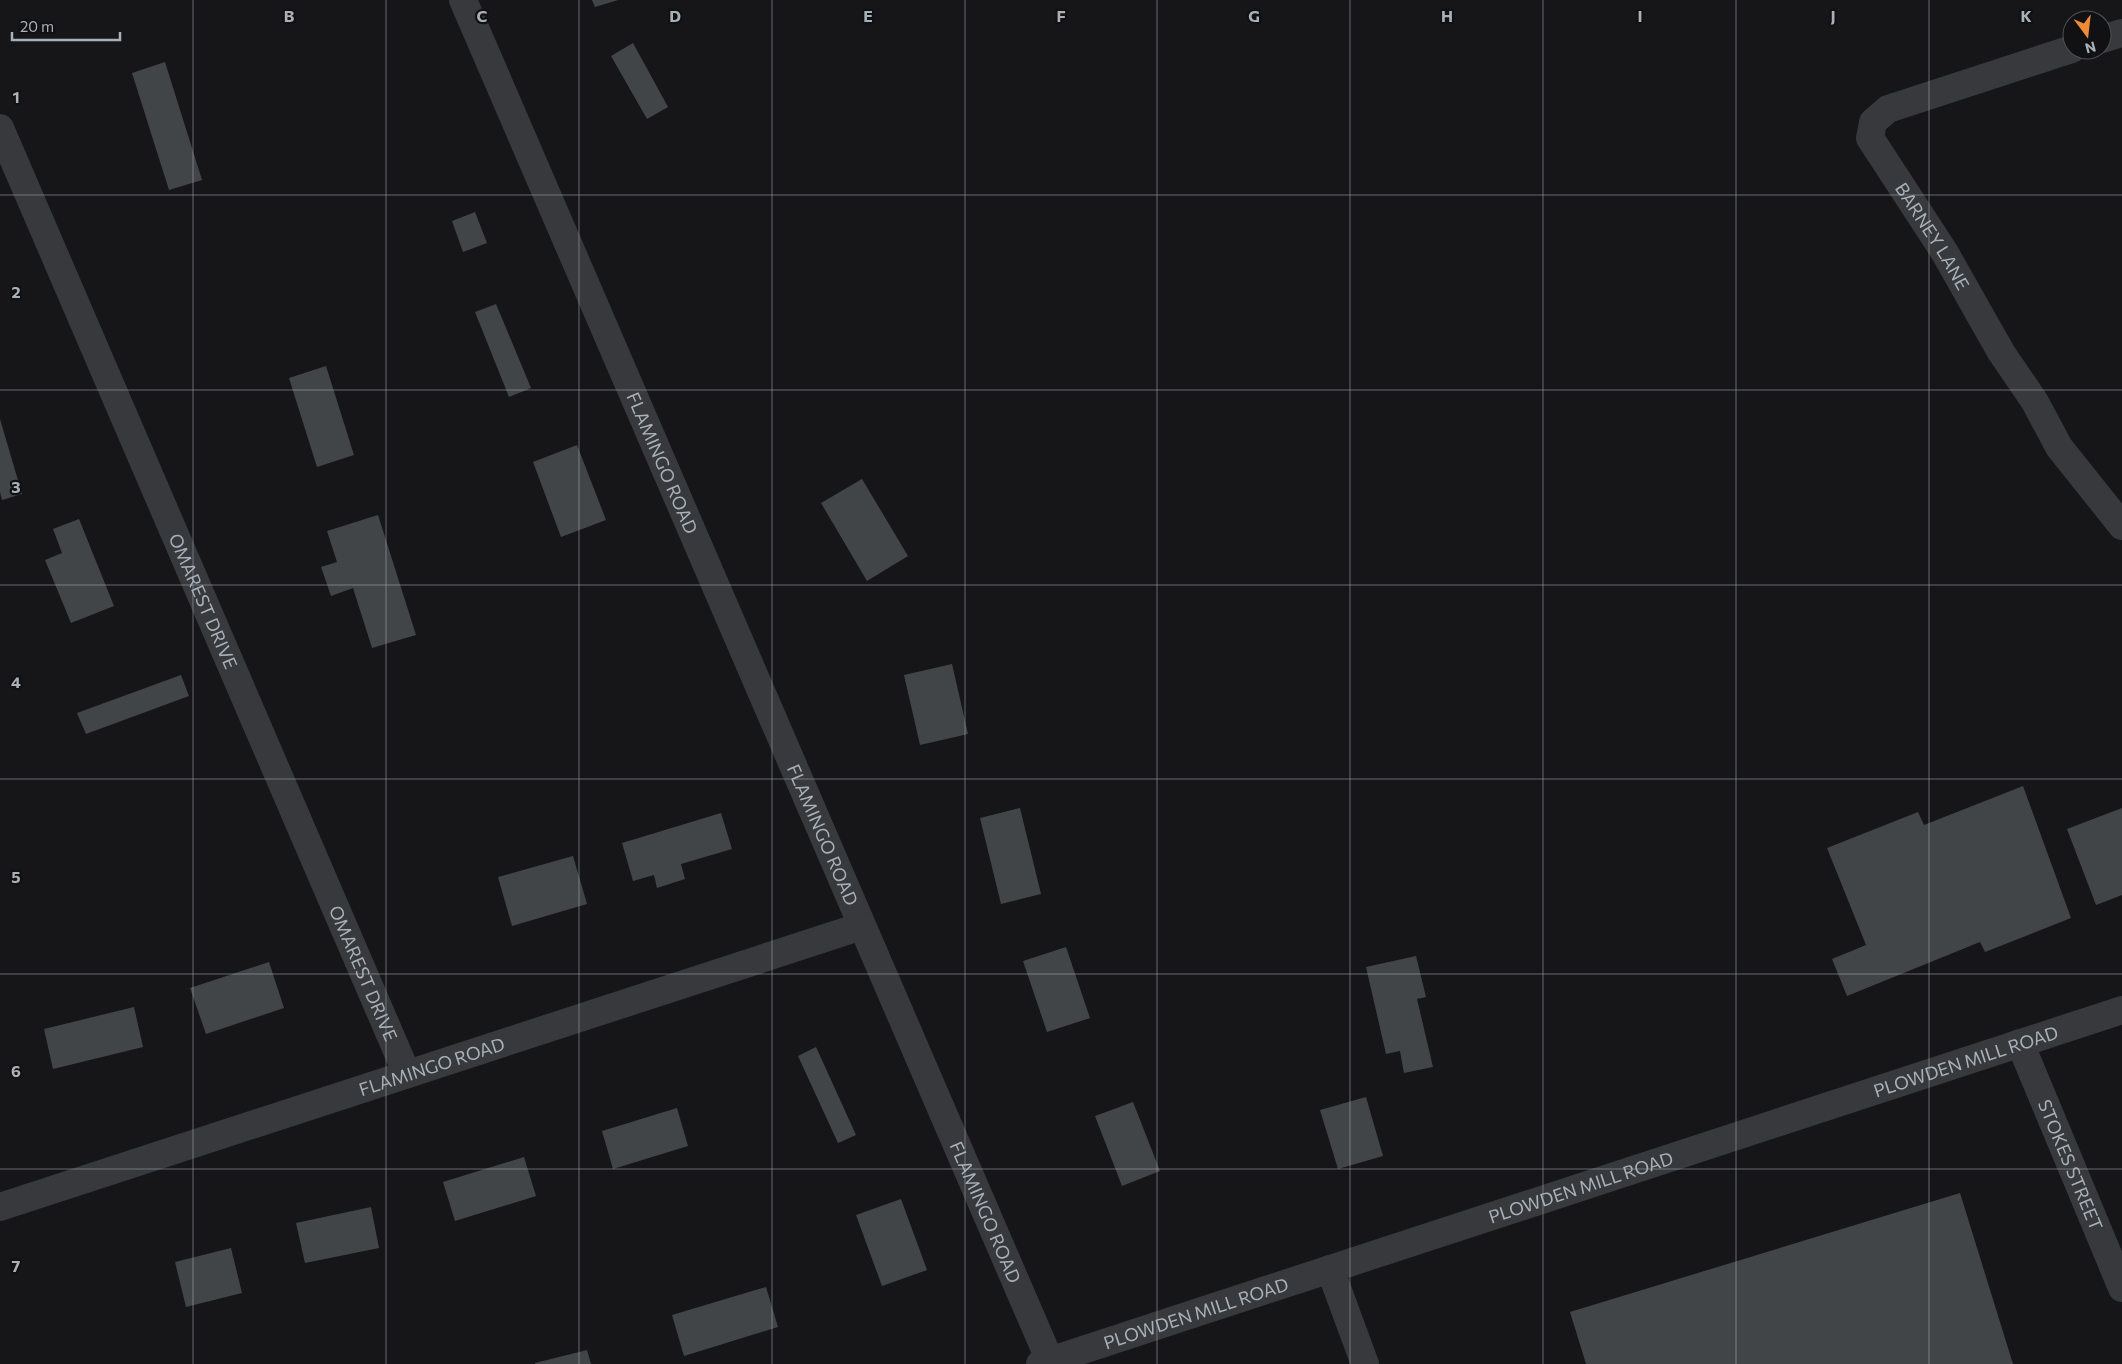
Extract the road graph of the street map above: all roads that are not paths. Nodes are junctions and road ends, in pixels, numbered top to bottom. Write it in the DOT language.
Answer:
graph roads {
  1 [pos="463,0"];
  2 [pos="2062,52"];
  3 [pos="0,128"];
  4 [pos="2122,526"];
  5 [pos="862,926"];
  6 [pos="2122,1010"];
  7 [pos="2020,1043"];
  8 [pos="407,1074"];
  9 [pos="0,1207"];
  10 [pos="1330,1269"];
  11 [pos="2122,1288"];
  12 [pos="1045,1362"];
  13 [pos="1365,1364"];
  1 -- 5 [label="street, FLAMINGO ROAD"];
  2 -- 4 [label="street, BARNEY LANE"];
  3 -- 8 [label="street, OMAREST DRIVE"];
  5 -- 8 [label="street, FLAMINGO ROAD"];
  5 -- 12 [label="street, FLAMINGO ROAD"];
  6 -- 7 [label="street, PLOWDEN MILL ROAD"];
  7 -- 10 [label="street, PLOWDEN MILL ROAD"];
  7 -- 11 [label="street, STOKES STREET"];
  8 -- 9 [label="street, FLAMINGO ROAD"];
  10 -- 12 [label="street, PLOWDEN MILL ROAD"];
  10 -- 13 [label="street"];
}
